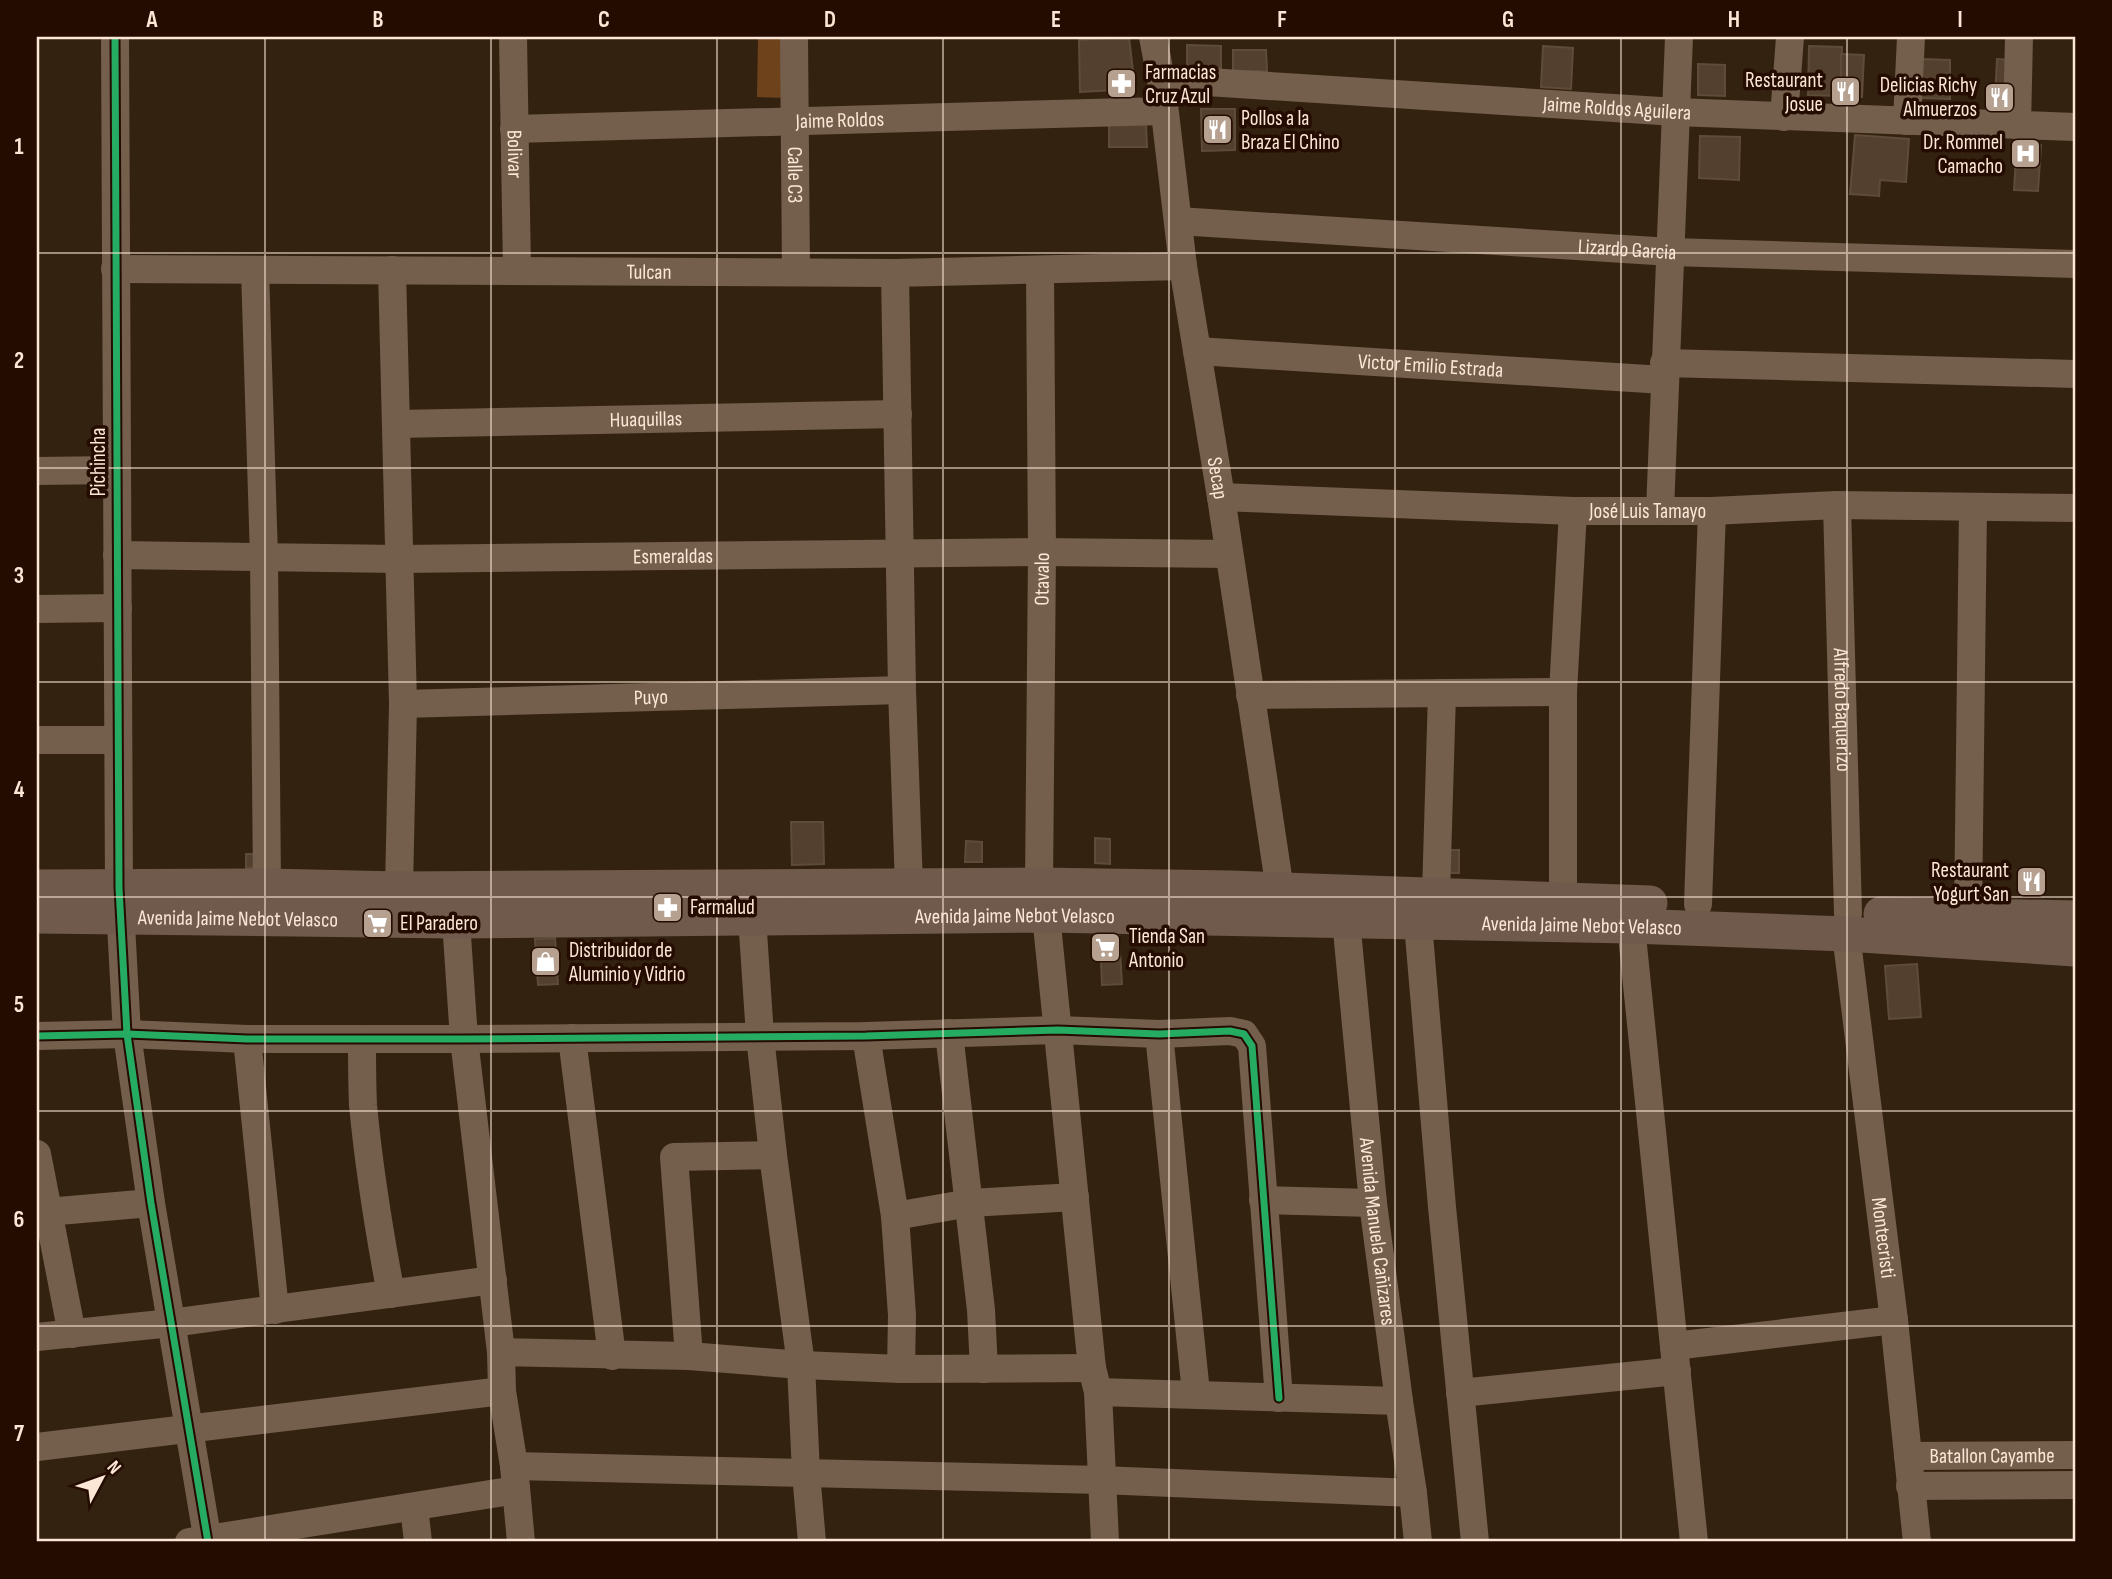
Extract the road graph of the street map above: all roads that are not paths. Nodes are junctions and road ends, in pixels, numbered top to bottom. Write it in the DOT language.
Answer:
graph roads {
  1 [pos="115,37"];
  2 [pos="513,37"];
  3 [pos="794,37"];
  4 [pos="1153,37"];
  5 [pos="1679,37"];
  6 [pos="1790,37"];
  7 [pos="1911,37"];
  8 [pos="2020,37"];
  9 [pos="1160,79"];
  10 [pos="1164,111"];
  11 [pos="1676,112"];
  12 [pos="1784,117"];
  13 [pos="796,121"];
  14 [pos="1907,121"];
  15 [pos="2017,125"];
  16 [pos="2075,127"];
  17 [pos="514,129"];
  18 [pos="1178,221"];
  19 [pos="1671,252"];
  20 [pos="2075,264"];
  21 [pos="1184,266"];
  22 [pos="115,269"];
  23 [pos="255,270"];
  24 [pos="392,270"];
  25 [pos="1040,270"];
  26 [pos="516,271"];
  27 [pos="796,271"];
  28 [pos="895,272"];
  29 [pos="1197,351"];
  30 [pos="1664,372"];
  31 [pos="2075,374"];
  32 [pos="898,414"];
  33 [pos="396,424"];
  34 [pos="116,470"];
  35 [pos="37,471"];
  36 [pos="1221,497"];
  37 [pos="1837,505"];
  38 [pos="1973,507"];
  39 [pos="2075,509"];
  40 [pos="1573,511"];
  41 [pos="1660,511"];
  42 [pos="1712,511"];
  43 [pos="1042,552"];
  44 [pos="1229,554"];
  45 [pos="117,555"];
  46 [pos="898,555"];
  47 [pos="264,558"];
  48 [pos="399,559"];
  49 [pos="118,608"];
  50 [pos="37,610"];
  51 [pos="902,690"];
  52 [pos="1563,692"];
  53 [pos="1442,693"];
  54 [pos="1250,695"];
  55 [pos="403,704"];
  56 [pos="37,740"];
  57 [pos="117,740"];
  58 [pos="267,886"];
  59 [pos="37,887"];
  60 [pos="909,887"];
  61 [pos="399,890"];
  62 [pos="1563,899"];
  63 [pos="1042,900"];
  64 [pos="120,902"];
  65 [pos="1698,904"];
  66 [pos="1280,905"];
  67 [pos="1408,908"];
  68 [pos="1968,915"];
  69 [pos="37,916"];
  70 [pos="752,917"];
  71 [pos="2075,918"];
  72 [pos="1346,920"];
  73 [pos="456,921"];
  74 [pos="1847,923"];
  75 [pos="1631,926"];
  76 [pos="2075,949"];
  77 [pos="1058,1030"];
  78 [pos="949,1033"];
  79 [pos="127,1034"];
  80 [pos="1159,1034"];
  81 [pos="37,1036"];
  82 [pos="760,1036"];
  83 [pos="866,1036"];
  84 [pos="572,1038"];
  85 [pos="247,1039"];
  86 [pos="362,1039"];
  87 [pos="464,1039"];
  88 [pos="37,1154"];
  89 [pos="774,1155"];
  90 [pos="1075,1196"];
  91 [pos="1263,1200"];
  92 [pos="151,1203"];
  93 [pos="970,1203"];
  94 [pos="1373,1203"];
  95 [pos="47,1212"];
  96 [pos="895,1216"];
  97 [pos="493,1280"];
  98 [pos="391,1294"];
  99 [pos="275,1310"];
  100 [pos="1894,1320"];
  101 [pos="172,1324"];
  102 [pos="72,1334"];
  103 [pos="37,1337"];
  104 [pos="501,1352"];
  105 [pos="612,1356"];
  106 [pos="689,1356"];
  107 [pos="1675,1359"];
  108 [pos="801,1365"];
  109 [pos="901,1369"];
  110 [pos="984,1369"];
  111 [pos="1095,1380"];
  112 [pos="502,1391"];
  113 [pos="1460,1393"];
  114 [pos="1196,1394"];
  115 [pos="1279,1398"];
  116 [pos="1399,1401"];
  117 [pos="188,1429"];
  118 [pos="37,1447"];
  119 [pos="2075,1455"];
  120 [pos="1908,1456"];
  121 [pos="806,1473"];
  122 [pos="515,1478"];
  123 [pos="1101,1480"];
  124 [pos="2075,1485"];
  125 [pos="1910,1486"];
  126 [pos="1413,1493"];
  127 [pos="414,1507"];
  128 [pos="319,1532"];
  129 [pos="201,1542"];
  130 [pos="418,1542"];
  131 [pos="521,1542"];
  132 [pos="812,1542"];
  133 [pos="1105,1542"];
  134 [pos="1418,1542"];
  135 [pos="1475,1542"];
  136 [pos="1694,1542"];
  137 [pos="1917,1542"];
  1 -- 22 [label="street, Pichincha"];
  2 -- 17 [label="street, Bolivar"];
  3 -- 13 [label="street, Calle C3"];
  4 -- 9 [label="street, Secap"];
  5 -- 11 [label="street"];
  6 -- 12 [label="street"];
  7 -- 14 [label="street"];
  8 -- 15 [label="street"];
  9 -- 10 [label="street, Secap"];
  9 -- 11 [label="street, Jaime Roldos Aguilera"];
  10 -- 13 [label="street, Jaime Roldos"];
  10 -- 18 [label="street, Secap"];
  11 -- 12 [label="street, Jaime Roldos Aguilera"];
  11 -- 19 [label="street"];
  12 -- 14 [label="street, Jaime Roldos Aguilera"];
  13 -- 17 [label="street, Jaime Roldos"];
  13 -- 27 [label="street, Calle C3"];
  14 -- 15 [label="street, Jaime Roldos Aguilera"];
  15 -- 16 [label="street, Jaime Roldos Aguilera"];
  17 -- 26 [label="street, Bolivar"];
  18 -- 19 [label="street, Lizardo Garcia"];
  18 -- 21 [label="street, Secap"];
  19 -- 20 [label="street, Lizardo Garcia"];
  19 -- 30 [label="street"];
  21 -- 25 [label="street, Tulcan"];
  21 -- 29 [label="street, Secap"];
  22 -- 23 [label="street, Tulcan"];
  22 -- 34 [label="street, Pichincha"];
  23 -- 24 [label="street, Tulcan"];
  23 -- 47 [label="street"];
  24 -- 26 [label="street, Tulcan"];
  24 -- 33 [label="street"];
  25 -- 28 [label="street, Tulcan"];
  25 -- 43 [label="street, Otavalo"];
  26 -- 27 [label="street, Tulcan"];
  27 -- 28 [label="street, Tulcan"];
  28 -- 32 [label="street"];
  29 -- 30 [label="street, Victor Emilio Estrada"];
  29 -- 36 [label="street, Secap"];
  30 -- 31 [label="street, Victor Emilio Estrada"];
  30 -- 41 [label="street"];
  32 -- 33 [label="street, Huaquillas"];
  32 -- 46 [label="street"];
  33 -- 48 [label="street"];
  34 -- 35 [label="street"];
  34 -- 45 [label="street, Pichincha"];
  36 -- 40 [label="street, José Luis Tamayo"];
  36 -- 44 [label="street, Secap"];
  37 -- 38 [label="street, José Luis Tamayo"];
  37 -- 42 [label="street, José Luis Tamayo"];
  37 -- 74 [label="street, Alfredo Baquerizo"];
  38 -- 39 [label="street, José Luis Tamayo"];
  38 -- 68 [label="street"];
  40 -- 41 [label="street, José Luis Tamayo"];
  40 -- 52 [label="street"];
  41 -- 42 [label="street, José Luis Tamayo"];
  42 -- 65 [label="street"];
  43 -- 44 [label="street, Esmeraldas"];
  43 -- 46 [label="street, Esmeraldas"];
  43 -- 63 [label="street, Otavalo"];
  44 -- 54 [label="street, Secap"];
  45 -- 47 [label="street, Esmeraldas"];
  45 -- 49 [label="street, Pichincha"];
  46 -- 48 [label="street, Esmeraldas"];
  46 -- 51 [label="street"];
  47 -- 48 [label="street, Esmeraldas"];
  47 -- 58 [label="street"];
  48 -- 55 [label="street"];
  49 -- 50 [label="street"];
  49 -- 57 [label="street, Pichincha"];
  51 -- 55 [label="street, Puyo"];
  51 -- 60 [label="street"];
  52 -- 53 [label="street"];
  52 -- 62 [label="street"];
  53 -- 54 [label="street"];
  53 -- 67 [label="street"];
  54 -- 66 [label="street, Secap"];
  55 -- 61 [label="street"];
  56 -- 57 [label="street"];
  57 -- 64 [label="street, Pichincha"];
  58 -- 61 [label="main road, Avenida Jaime Nebot Velasco"];
  58 -- 64 [label="main road, Avenida Jaime Nebot Velasco"];
  59 -- 64 [label="main road, Avenida Jaime Nebot Velasco"];
  60 -- 61 [label="main road, Avenida Jaime Nebot Velasco"];
  60 -- 63 [label="main road, Avenida Jaime Nebot Velasco"];
  62 -- 65 [label="main road, Avenida Jaime Nebot Velasco"];
  62 -- 67 [label="main road, Avenida Jaime Nebot Velasco"];
  63 -- 66 [label="main road, Avenida Jaime Nebot Velasco"];
  63 -- 70 [label="main road, Avenida Jaime Nebot Velasco"];
  63 -- 77 [label="street, Otavalo"];
  64 -- 69 [label="main road, Avenida Jaime Nebot Velasco"];
  64 -- 73 [label="main road, Avenida Jaime Nebot Velasco"];
  64 -- 79 [label="street, Pichincha"];
  65 -- 74 [label="main road, Avenida Jaime Nebot Velasco"];
  66 -- 67 [label="main road, Avenida Jaime Nebot Velasco"];
  66 -- 72 [label="main road, Avenida Jaime Nebot Velasco"];
  67 -- 72 [label="main road, Avenida Jaime Nebot Velasco"];
  67 -- 75 [label="main road, Avenida Jaime Nebot Velasco"];
  67 -- 113 [label="street"];
  68 -- 71 [label="main road, Avenida Jaime Nebot Velasco"];
  68 -- 74 [label="main road, Avenida Jaime Nebot Velasco"];
  70 -- 73 [label="main road, Avenida Jaime Nebot Velasco"];
  70 -- 82 [label="street"];
  72 -- 94 [label="street, Avenida Manuela Cañizares"];
  73 -- 87 [label="street"];
  74 -- 75 [label="main road, Avenida Jaime Nebot Velasco"];
  74 -- 76 [label="main road, Avenida Jaime Nebot Velasco"];
  74 -- 100 [label="street, Montecristi"];
  75 -- 107 [label="street"];
  77 -- 78 [label="street"];
  77 -- 80 [label="street"];
  77 -- 90 [label="street, Otavalo"];
  78 -- 83 [label="street"];
  78 -- 93 [label="street"];
  79 -- 81 [label="street"];
  79 -- 85 [label="street"];
  79 -- 92 [label="street, Pichincha"];
  80 -- 91 [label="street"];
  80 -- 114 [label="street"];
  82 -- 83 [label="street"];
  82 -- 84 [label="street"];
  82 -- 89 [label="street"];
  83 -- 96 [label="street"];
  84 -- 87 [label="street"];
  84 -- 105 [label="street"];
  85 -- 86 [label="street"];
  85 -- 99 [label="street"];
  86 -- 87 [label="street"];
  86 -- 98 [label="street"];
  87 -- 97 [label="street"];
  88 -- 95 [label="street"];
  89 -- 106 [label="street"];
  89 -- 108 [label="street"];
  90 -- 93 [label="street"];
  90 -- 111 [label="street, Otavalo"];
  91 -- 94 [label="street"];
  91 -- 115 [label="street"];
  92 -- 95 [label="street"];
  92 -- 101 [label="street, Pichincha"];
  93 -- 96 [label="street"];
  93 -- 110 [label="street"];
  94 -- 116 [label="street, Avenida Manuela Cañizares"];
  95 -- 102 [label="street"];
  96 -- 109 [label="street"];
  97 -- 98 [label="street"];
  97 -- 104 [label="street"];
  98 -- 99 [label="street"];
  99 -- 101 [label="street"];
  100 -- 107 [label="street"];
  100 -- 120 [label="street, Montecristi"];
  101 -- 102 [label="street"];
  101 -- 117 [label="street, Pichincha"];
  102 -- 103 [label="street"];
  104 -- 105 [label="street"];
  104 -- 112 [label="street"];
  105 -- 106 [label="street"];
  106 -- 108 [label="street"];
  107 -- 113 [label="street"];
  107 -- 136 [label="street"];
  108 -- 109 [label="street"];
  108 -- 121 [label="street"];
  109 -- 110 [label="street"];
  110 -- 111 [label="street"];
  111 -- 114 [label="street"];
  111 -- 123 [label="street, Otavalo"];
  112 -- 117 [label="street"];
  112 -- 122 [label="street"];
  113 -- 135 [label="street"];
  114 -- 115 [label="street"];
  115 -- 116 [label="street"];
  116 -- 126 [label="street, Avenida Manuela Cañizares"];
  117 -- 118 [label="street"];
  117 -- 129 [label="street, Pichincha"];
  119 -- 120 [label="street, Batallon Cayambe"];
  120 -- 125 [label="street, Montecristi"];
  121 -- 122 [label="street"];
  121 -- 123 [label="street"];
  121 -- 132 [label="street"];
  122 -- 127 [label="street"];
  122 -- 131 [label="street"];
  123 -- 126 [label="street"];
  123 -- 133 [label="street, Otavalo"];
  124 -- 125 [label="street, Batallon Cayambe"];
  125 -- 137 [label="street, Montecristi"];
  126 -- 134 [label="street, Avenida Manuela Cañizares"];
  127 -- 128 [label="street"];
  127 -- 130 [label="street"];
  128 -- 129 [label="street"];
}
